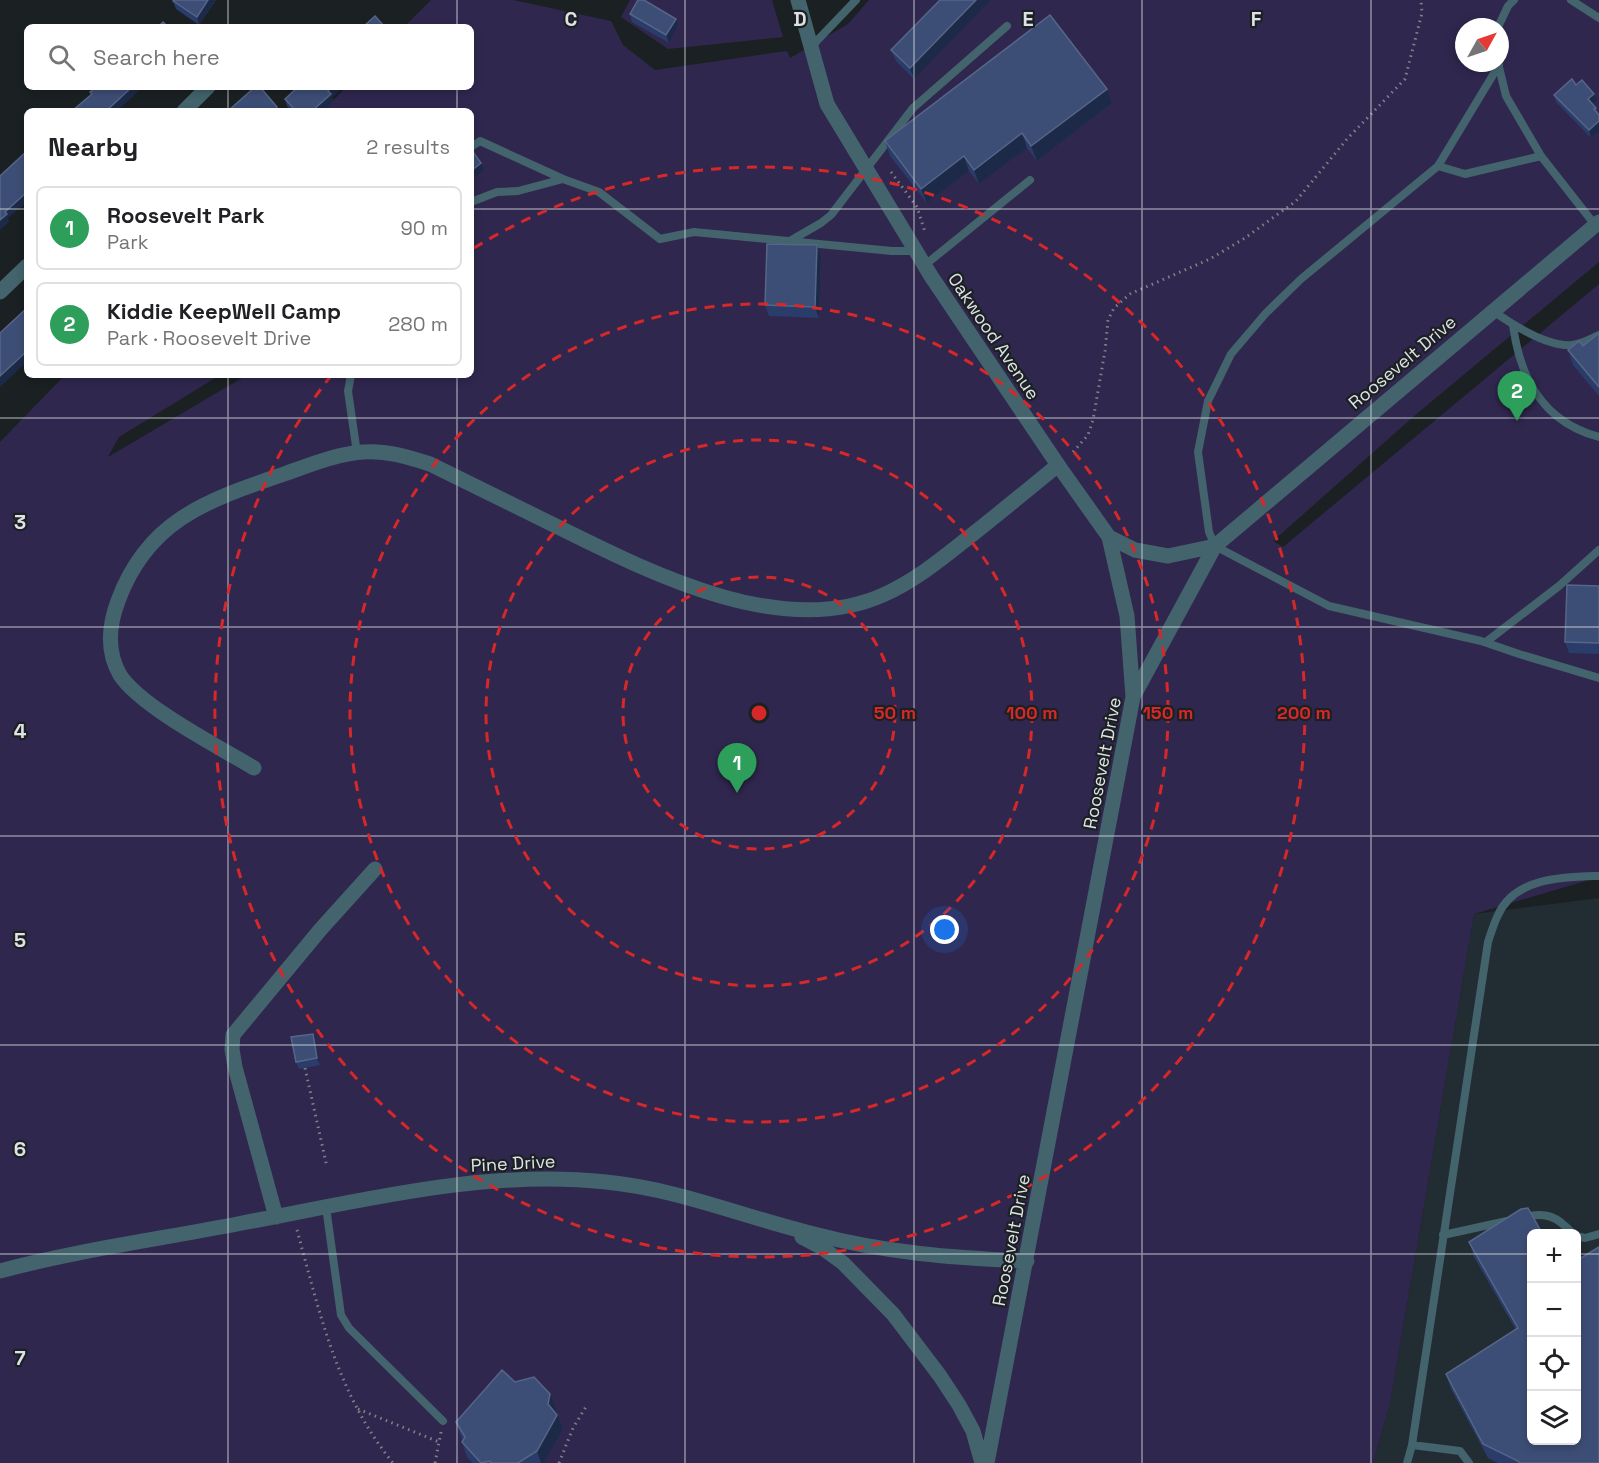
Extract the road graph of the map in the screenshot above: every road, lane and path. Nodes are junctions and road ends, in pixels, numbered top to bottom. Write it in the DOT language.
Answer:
graph roads {
  1 [pos="798,0"];
  2 [pos="856,0"];
  3 [pos="1421,0"];
  4 [pos="1515,0"];
  5 [pos="1571,0"];
  6 [pos="1502,18"];
  7 [pos="1599,18"];
  8 [pos="1006,26"];
  9 [pos="811,47"];
  10 [pos="1494,72"];
  11 [pos="1501,72"];
  12 [pos="205,90"];
  13 [pos="187,108"];
  14 [pos="474,138"];
  15 [pos="480,141"];
  16 [pos="474,145"];
  17 [pos="1541,156"];
  18 [pos="1438,166"];
  19 [pos="867,169"];
  20 [pos="891,172"];
  21 [pos="562,179"];
  22 [pos="1030,180"];
  23 [pos="474,201"];
  24 [pos="1597,224"];
  25 [pos="788,242"];
  26 [pos="916,251"];
  27 [pos="938,254"];
  28 [pos="925,265"];
  29 [pos="24,269"];
  30 [pos="0,292"];
  31 [pos="1493,311"];
  32 [pos="1513,325"];
  33 [pos="1599,335"];
  34 [pos="350,378"];
  35 [pos="1599,437"];
  36 [pos="1074,452"];
  37 [pos="357,453"];
  38 [pos="1058,465"];
  39 [pos="1109,537"];
  40 [pos="1215,546"];
  41 [pos="1599,550"];
  42 [pos="1486,642"];
  43 [pos="1599,678"];
  44 [pos="1133,697"];
  45 [pos="254,768"];
  46 [pos="375,869"];
  47 [pos="1599,876"];
  48 [pos="305,1068"];
  49 [pos="327,1167"];
  50 [pos="326,1207"];
  51 [pos="292,1214"];
  52 [pos="276,1217"];
  53 [pos="778,1225"];
  54 [pos="1568,1229"];
  55 [pos="1599,1234"];
  56 [pos="1443,1235"];
  57 [pos="1581,1237"];
  58 [pos="1027,1261"];
  59 [pos="0,1270"];
  60 [pos="587,1405"];
  61 [pos="356,1409"];
  62 [pos="443,1421"];
  63 [pos="439,1442"];
  64 [pos="1412,1444"];
  65 [pos="393,1463"];
  66 [pos="435,1463"];
  67 [pos="559,1463"];
  68 [pos="985,1463"];
  69 [pos="1407,1463"];
  70 [pos="1469,1463"];
  1 -- 9 [label="street, Oakwood Avenue"];
  2 -- 9 [label="lane"];
  3 -- 36 [label="path"];
  4 -- 6 [label="lane"];
  5 -- 7 [label="lane"];
  8 -- 19 [label="lane"];
  9 -- 19 [label="street, Oakwood Avenue"];
  10 -- 18 [label="lane"];
  11 -- 17 [label="lane"];
  12 -- 13 [label="street"];
  14 -- 15 [label="lane"];
  15 -- 16 [label="lane"];
  15 -- 21 [label="lane"];
  17 -- 18 [label="lane"];
  17 -- 24 [label="lane"];
  18 -- 40 [label="lane"];
  19 -- 25 [label="lane"];
  19 -- 26 [label="street, Oakwood Avenue"];
  20 -- 27 [label="path"];
  21 -- 23 [label="lane"];
  21 -- 25 [label="lane"];
  22 -- 27 [label="lane"];
  24 -- 31 [label="street, Roosevelt Drive"];
  25 -- 26 [label="lane"];
  26 -- 28 [label="street, Oakwood Avenue"];
  27 -- 28 [label="lane"];
  28 -- 38 [label="street, Oakwood Avenue"];
  29 -- 30 [label="street"];
  31 -- 32 [label="lane"];
  31 -- 40 [label="street, Roosevelt Drive"];
  32 -- 33 [label="lane"];
  32 -- 35 [label="lane"];
  34 -- 37 [label="lane"];
  37 -- 38 [label="street"];
  37 -- 45 [label="street"];
  38 -- 39 [label="street, Oakwood Avenue"];
  39 -- 40 [label="street"];
  39 -- 44 [label="street, Oakwood Avenue"];
  40 -- 42 [label="lane"];
  40 -- 44 [label="street, Roosevelt Drive"];
  41 -- 42 [label="lane"];
  42 -- 43 [label="lane"];
  44 -- 58 [label="street, Roosevelt Drive"];
  46 -- 52 [label="street"];
  47 -- 56 [label="lane"];
  48 -- 49 [label="path"];
  50 -- 51 [label="street, Pine Drive"];
  50 -- 53 [label="street, Pine Drive"];
  50 -- 62 [label="lane"];
  51 -- 52 [label="street, Pine Drive"];
  51 -- 61 [label="path"];
  52 -- 59 [label="street, Pine Drive"];
  53 -- 58 [label="street, Pine Drive"];
  53 -- 68 [label="street"];
  54 -- 56 [label="lane"];
  55 -- 57 [label="lane"];
  56 -- 64 [label="lane"];
  58 -- 68 [label="street, Roosevelt Drive"];
  60 -- 67 [label="path"];
  61 -- 63 [label="path"];
  61 -- 65 [label="path"];
  62 -- 63 [label="path"];
  63 -- 66 [label="path"];
  64 -- 69 [label="lane"];
  64 -- 70 [label="lane"];
}
